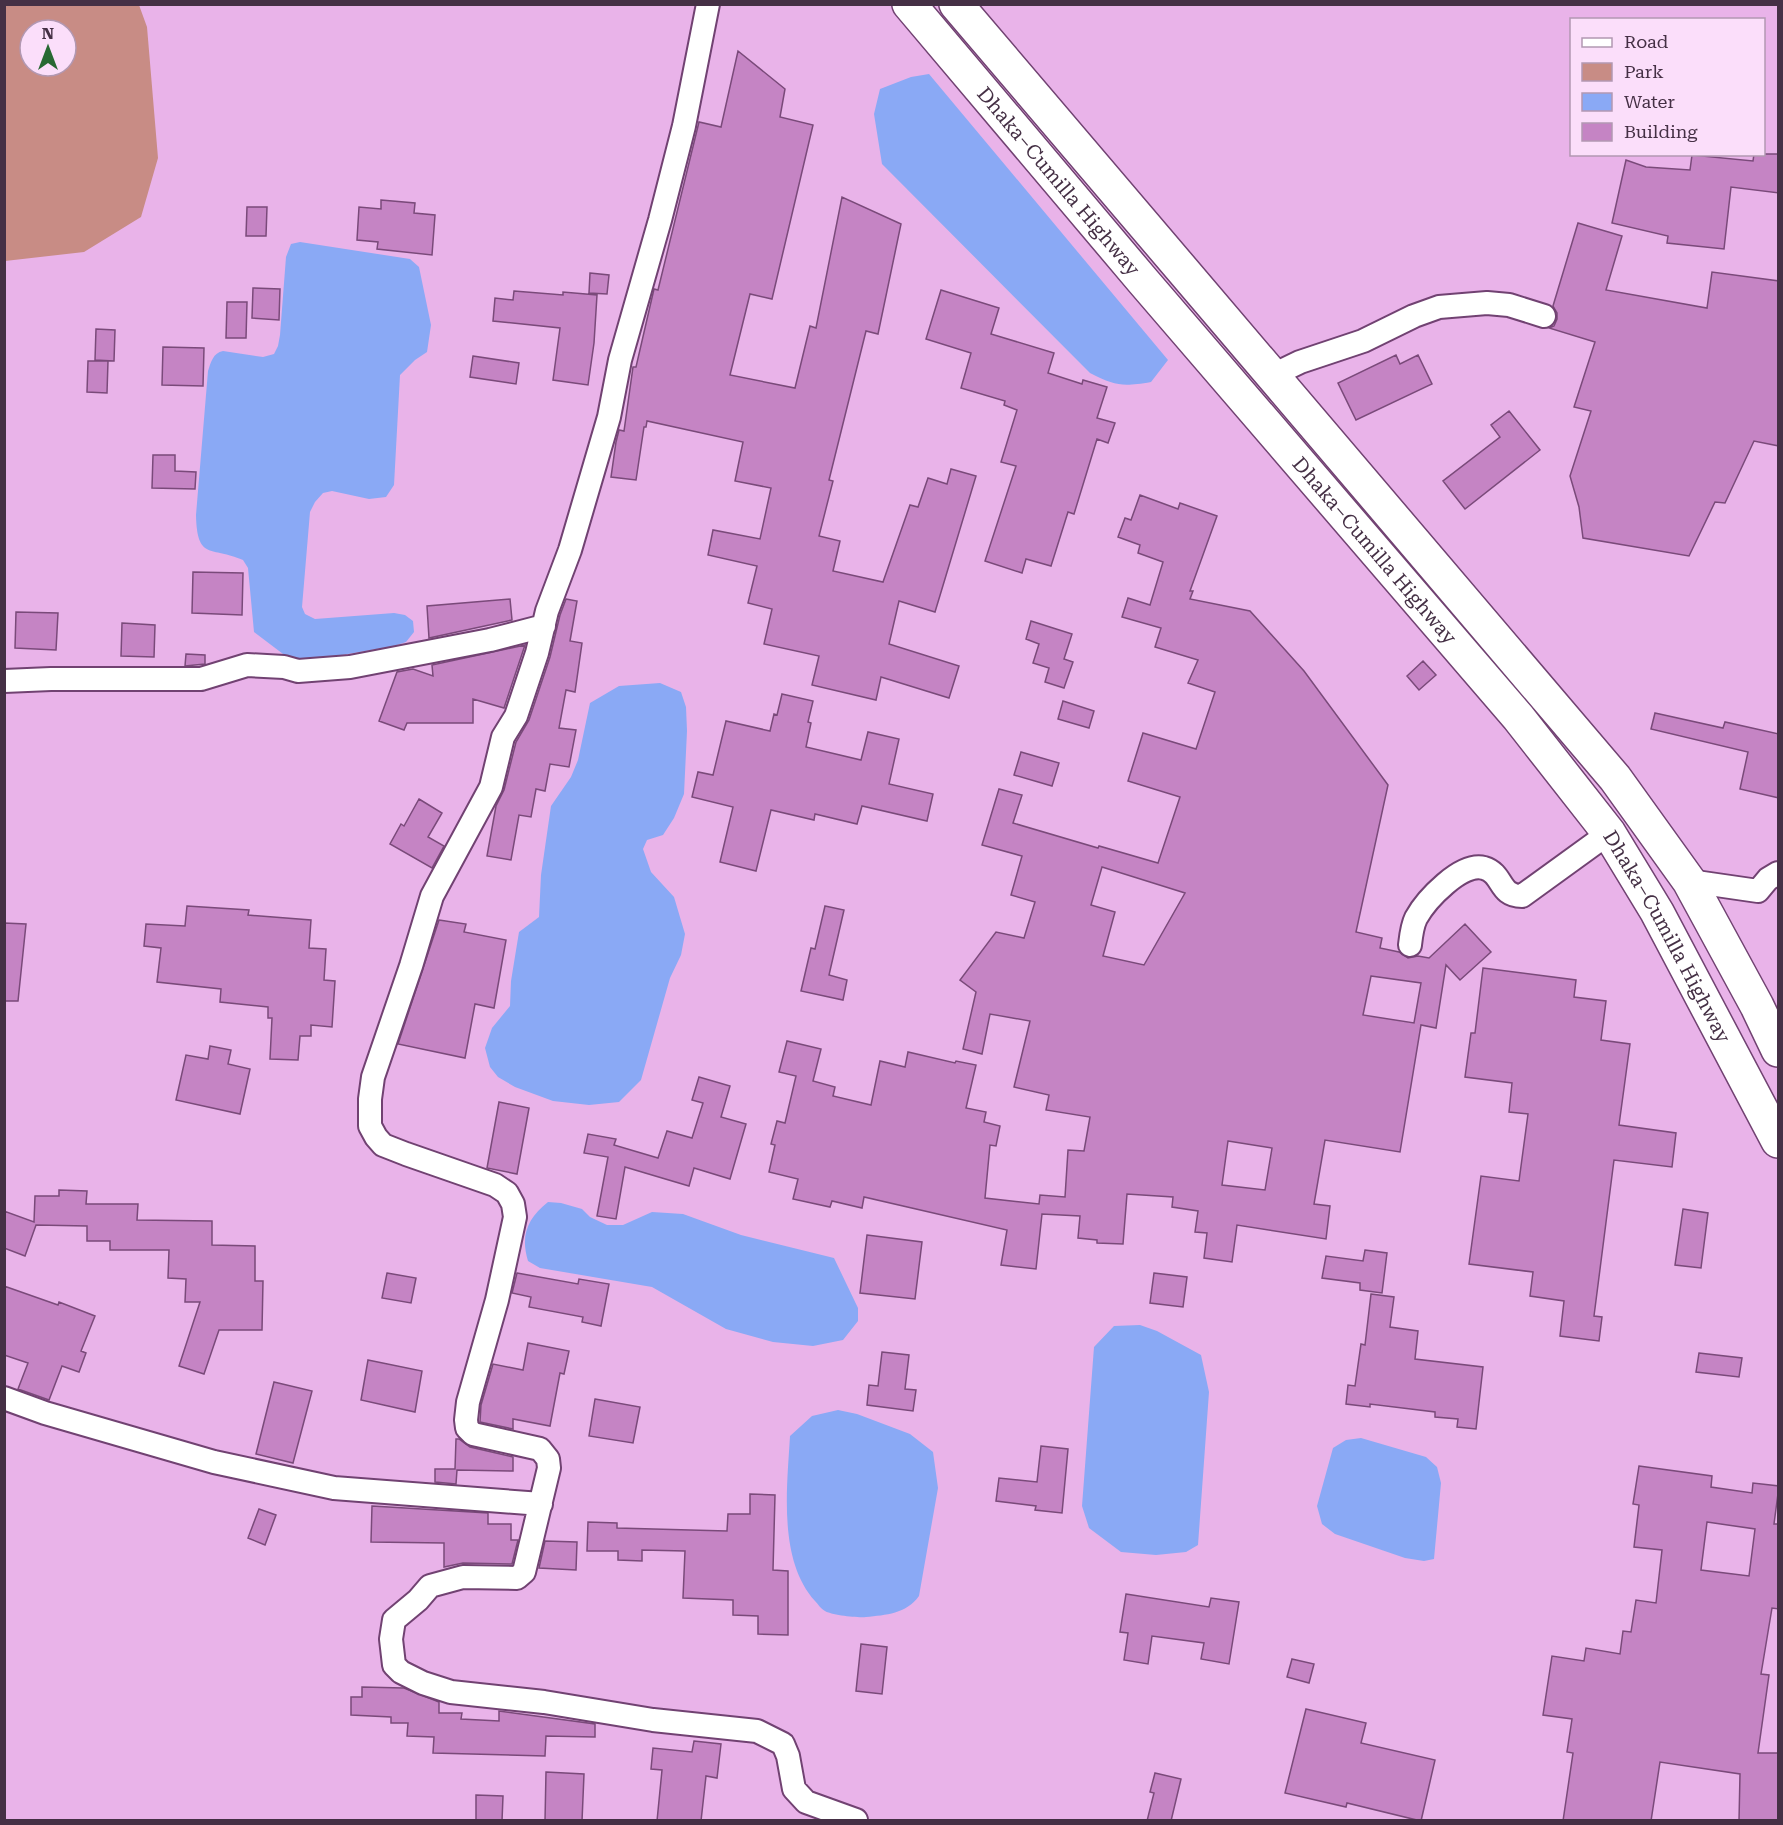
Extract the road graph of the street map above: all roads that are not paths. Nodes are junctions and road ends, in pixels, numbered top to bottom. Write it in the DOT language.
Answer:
graph roads {
  1 [pos="708,4"];
  2 [pos="909,4"];
  3 [pos="956,4"];
  4 [pos="1544,316"];
  5 [pos="1271,376"];
  6 [pos="544,626"];
  7 [pos="4,681"];
  8 [pos="1609,833"];
  9 [pos="1779,873"];
  10 [pos="1689,881"];
  11 [pos="1410,945"];
  12 [pos="1779,1050"];
  13 [pos="1779,1141"];
  14 [pos="4,1398"];
  15 [pos="541,1504"];
  16 [pos="856,1821"];
  1 -- 6 [label="street"];
  2 -- 8 [label="highway, Dhaka–Cumilla Highway"];
  3 -- 5 [label="highway, Dhaka–Cumilla Highway"];
  4 -- 5 [label="street"];
  5 -- 10 [label="highway, Dhaka–Cumilla Highway"];
  6 -- 7 [label="street"];
  6 -- 15 [label="street"];
  8 -- 11 [label="street"];
  8 -- 13 [label="highway, Dhaka–Cumilla Highway"];
  9 -- 10 [label="street"];
  10 -- 12 [label="highway, Dhaka–Cumilla Highway"];
  14 -- 15 [label="street"];
  15 -- 16 [label="street"];
}
